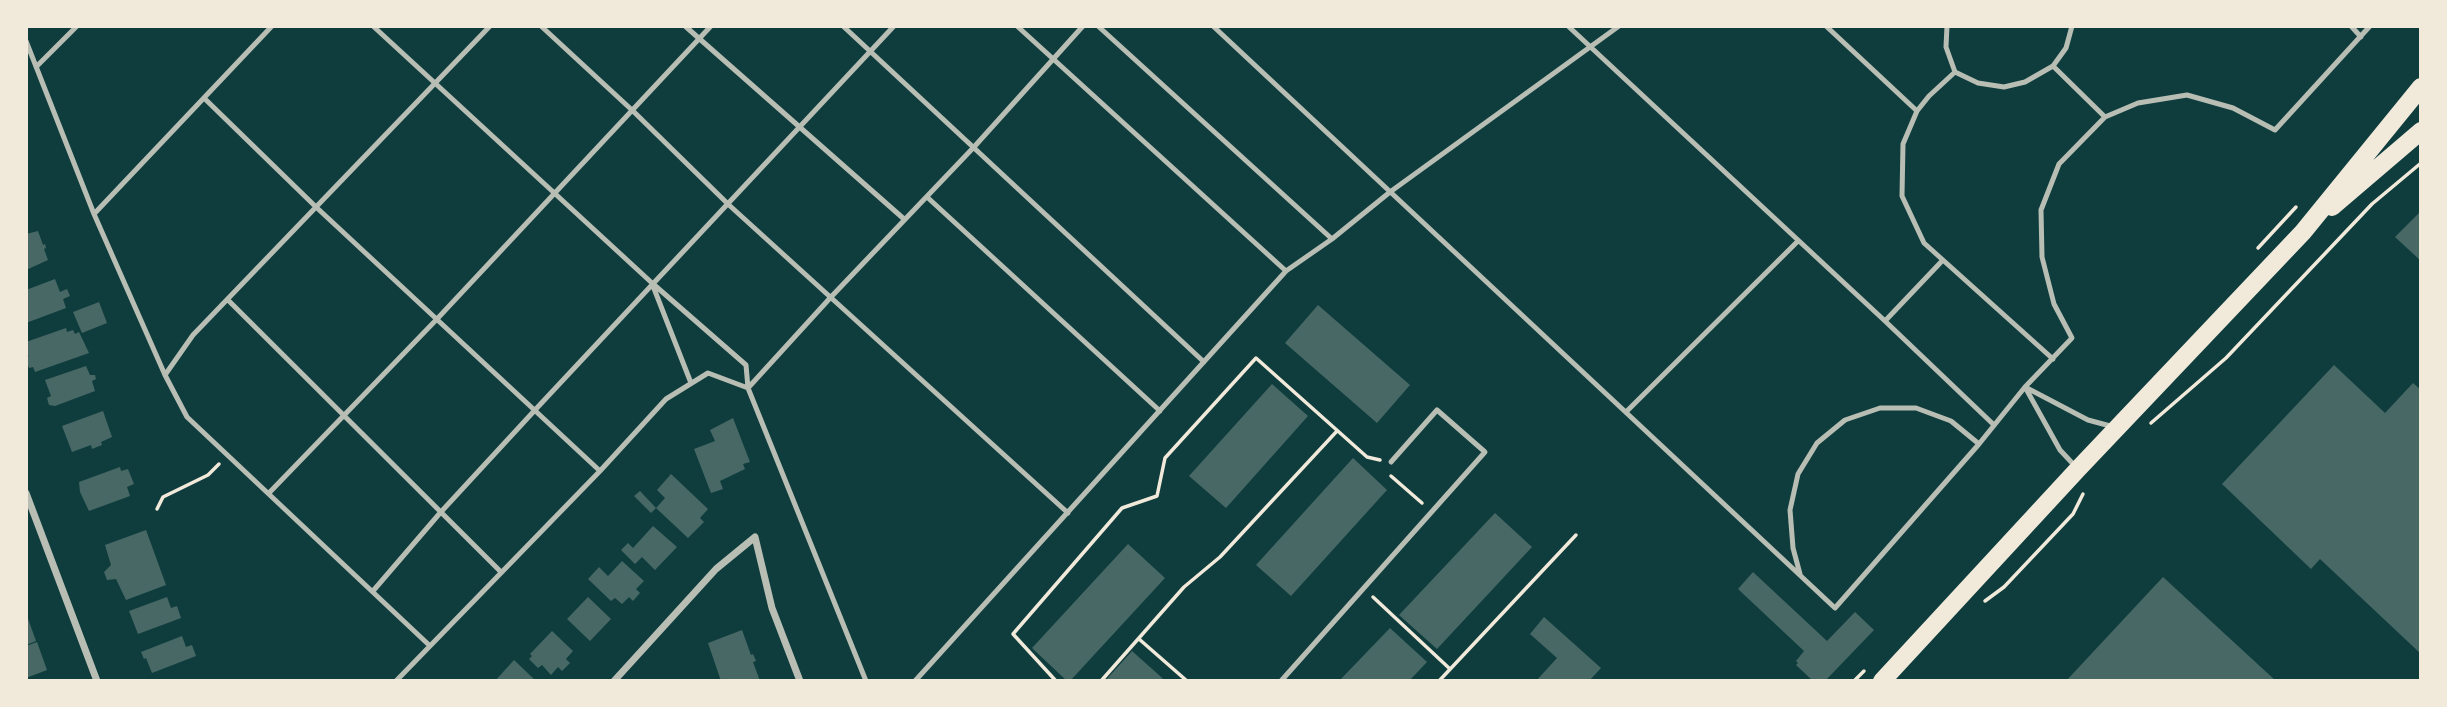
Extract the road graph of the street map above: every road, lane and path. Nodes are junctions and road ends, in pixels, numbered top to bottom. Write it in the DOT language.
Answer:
graph roads {
  1 [pos="77,26"];
  2 [pos="272,26"];
  3 [pos="373,26"];
  4 [pos="490,26"];
  5 [pos="541,26"];
  6 [pos="685,26"];
  7 [pos="710,26"];
  8 [pos="843,26"];
  9 [pos="894,26"];
  10 [pos="1017,26"];
  11 [pos="1083,26"];
  12 [pos="1098,26"];
  13 [pos="1213,26"];
  14 [pos="1568,26"];
  15 [pos="1619,26"];
  16 [pos="1826,26"];
  17 [pos="1947,26"];
  18 [pos="2072,26"];
  19 [pos="2351,26"];
  20 [pos="2370,26"];
  21 [pos="2361,37"];
  22 [pos="699,39"];
  23 [pos="26,41"];
  24 [pos="1591,48"];
  25 [pos="870,52"];
  26 [pos="1054,60"];
  27 [pos="2053,66"];
  28 [pos="36,67"];
  29 [pos="1955,72"];
  30 [pos="435,84"];
  31 [pos="2421,87"];
  32 [pos="204,98"];
  33 [pos="633,111"];
  34 [pos="1917,111"];
  35 [pos="2105,117"];
  36 [pos="800,128"];
  37 [pos="2421,131"];
  38 [pos="974,147"];
  39 [pos="2421,163"];
  40 [pos="1390,192"];
  41 [pos="554,194"];
  42 [pos="927,197"];
  43 [pos="729,205"];
  44 [pos="316,207"];
  45 [pos="94,214"];
  46 [pos="904,219"];
  47 [pos="2303,232"];
  48 [pos="1332,239"];
  49 [pos="1798,241"];
  50 [pos="1941,261"];
  51 [pos="1286,271"];
  52 [pos="652,284"];
  53 [pos="831,297"];
  54 [pos="228,300"];
  55 [pos="437,319"];
  56 [pos="1885,321"];
  57 [pos="2053,359"];
  58 [pos="1204,362"];
  59 [pos="165,375"];
  60 [pos="691,383"];
  61 [pos="2025,387"];
  62 [pos="748,388"];
  63 [pos="534,410"];
  64 [pos="1160,411"];
  65 [pos="1626,412"];
  66 [pos="342,415"];
  67 [pos="2151,423"];
  68 [pos="1994,425"];
  69 [pos="2117,428"];
  70 [pos="1338,430"];
  71 [pos="1979,444"];
  72 [pos="228,455"];
  73 [pos="1391,462"];
  74 [pos="2078,470"];
  75 [pos="600,471"];
  76 [pos="2091,486"];
  77 [pos="26,493"];
  78 [pos="269,493"];
  79 [pos="157,509"];
  80 [pos="1432,511"];
  81 [pos="440,513"];
  82 [pos="1068,513"];
  83 [pos="1576,535"];
  84 [pos="501,572"];
  85 [pos="1801,577"];
  86 [pos="1363,588"];
  87 [pos="373,591"];
  88 [pos="1981,603"];
  89 [pos="1139,639"];
  90 [pos="429,645"];
  91 [pos="1450,669"];
  92 [pos="97,681"];
  93 [pos="396,681"];
  94 [pos="614,681"];
  95 [pos="800,681"];
  96 [pos="866,681"];
  97 [pos="915,681"];
  98 [pos="1056,681"];
  99 [pos="1101,681"];
  100 [pos="1187,681"];
  101 [pos="1281,681"];
  102 [pos="1439,681"];
  103 [pos="1882,681"];
  1 -- 28 [label="lane"];
  2 -- 32 [label="lane"];
  3 -- 30 [label="lane"];
  4 -- 30 [label="lane"];
  5 -- 33 [label="lane"];
  6 -- 22 [label="lane"];
  7 -- 22 [label="lane"];
  8 -- 25 [label="lane"];
  9 -- 25 [label="lane"];
  10 -- 26 [label="lane"];
  11 -- 26 [label="lane"];
  12 -- 48 [label="lane"];
  13 -- 40 [label="lane"];
  14 -- 24 [label="lane"];
  15 -- 24 [label="lane"];
  16 -- 34 [label="lane"];
  17 -- 29 [label="lane"];
  18 -- 27 [label="lane"];
  19 -- 21 [label="lane"];
  20 -- 21 [label="lane"];
  21 -- 35 [label="lane"];
  22 -- 33 [label="lane"];
  22 -- 36 [label="lane"];
  23 -- 28 [label="lane"];
  24 -- 40 [label="lane"];
  24 -- 49 [label="lane"];
  25 -- 36 [label="lane"];
  25 -- 38 [label="lane"];
  26 -- 38 [label="lane"];
  26 -- 51 [label="lane"];
  27 -- 29 [label="lane"];
  27 -- 35 [label="lane"];
  28 -- 45 [label="lane"];
  29 -- 34 [label="lane"];
  30 -- 41 [label="lane"];
  30 -- 44 [label="lane"];
  31 -- 47 [label="main road"];
  32 -- 44 [label="lane"];
  32 -- 45 [label="lane"];
  33 -- 41 [label="lane"];
  33 -- 43 [label="lane"];
  34 -- 50 [label="lane"];
  35 -- 57 [label="lane"];
  36 -- 43 [label="lane"];
  36 -- 46 [label="lane"];
  37 -- 47 [label="main road"];
  38 -- 42 [label="lane"];
  38 -- 58 [label="lane"];
  39 -- 67 [label="path"];
  40 -- 48 [label="lane"];
  40 -- 65 [label="lane"];
  41 -- 52 [label="lane"];
  41 -- 55 [label="lane"];
  42 -- 46 [label="lane"];
  42 -- 64 [label="lane"];
  43 -- 52 [label="lane"];
  43 -- 53 [label="lane"];
  44 -- 54 [label="lane"];
  44 -- 55 [label="lane"];
  45 -- 59 [label="lane"];
  46 -- 53 [label="lane"];
  47 -- 69 [label="main road"];
  48 -- 51 [label="lane"];
  49 -- 56 [label="lane"];
  49 -- 65 [label="lane"];
  50 -- 56 [label="lane"];
  50 -- 57 [label="lane"];
  51 -- 58 [label="lane"];
  52 -- 60 [label="lane"];
  52 -- 62 [label="lane"];
  52 -- 63 [label="lane"];
  53 -- 62 [label="lane"];
  53 -- 82 [label="lane"];
  54 -- 59 [label="lane"];
  54 -- 66 [label="lane"];
  55 -- 63 [label="lane"];
  55 -- 66 [label="lane"];
  56 -- 68 [label="lane"];
  57 -- 61 [label="lane"];
  58 -- 64 [label="lane"];
  59 -- 72 [label="lane"];
  60 -- 62 [label="lane"];
  60 -- 75 [label="lane"];
  61 -- 68 [label="lane"];
  61 -- 69 [label="lane"];
  61 -- 74 [label="lane"];
  62 -- 96 [label="lane"];
  63 -- 75 [label="lane"];
  63 -- 81 [label="lane"];
  64 -- 82 [label="lane"];
  65 -- 85 [label="lane"];
  66 -- 78 [label="lane"];
  66 -- 81 [label="lane"];
  68 -- 71 [label="lane"];
  69 -- 74 [label="main road"];
  70 -- 73 [label="path"];
  70 -- 89 [label="path"];
  70 -- 98 [label="path"];
  71 -- 85 [label="lane"];
  71 -- 85 [label="lane"];
  72 -- 78 [label="lane"];
  72 -- 79 [label="path"];
  73 -- 80 [label="path"];
  73 -- 80 [label="lane"];
  74 -- 103 [label="main road"];
  75 -- 84 [label="lane"];
  76 -- 88 [label="path"];
  77 -- 92 [label="street"];
  78 -- 87 [label="lane"];
  80 -- 86 [label="lane"];
  81 -- 84 [label="lane"];
  81 -- 87 [label="lane"];
  82 -- 97 [label="lane"];
  83 -- 91 [label="path"];
  84 -- 90 [label="lane"];
  86 -- 91 [label="path"];
  86 -- 101 [label="lane"];
  87 -- 90 [label="lane"];
  89 -- 99 [label="path"];
  89 -- 100 [label="path"];
  90 -- 93 [label="lane"];
  91 -- 102 [label="path"];
  94 -- 95 [label="street"];
}
